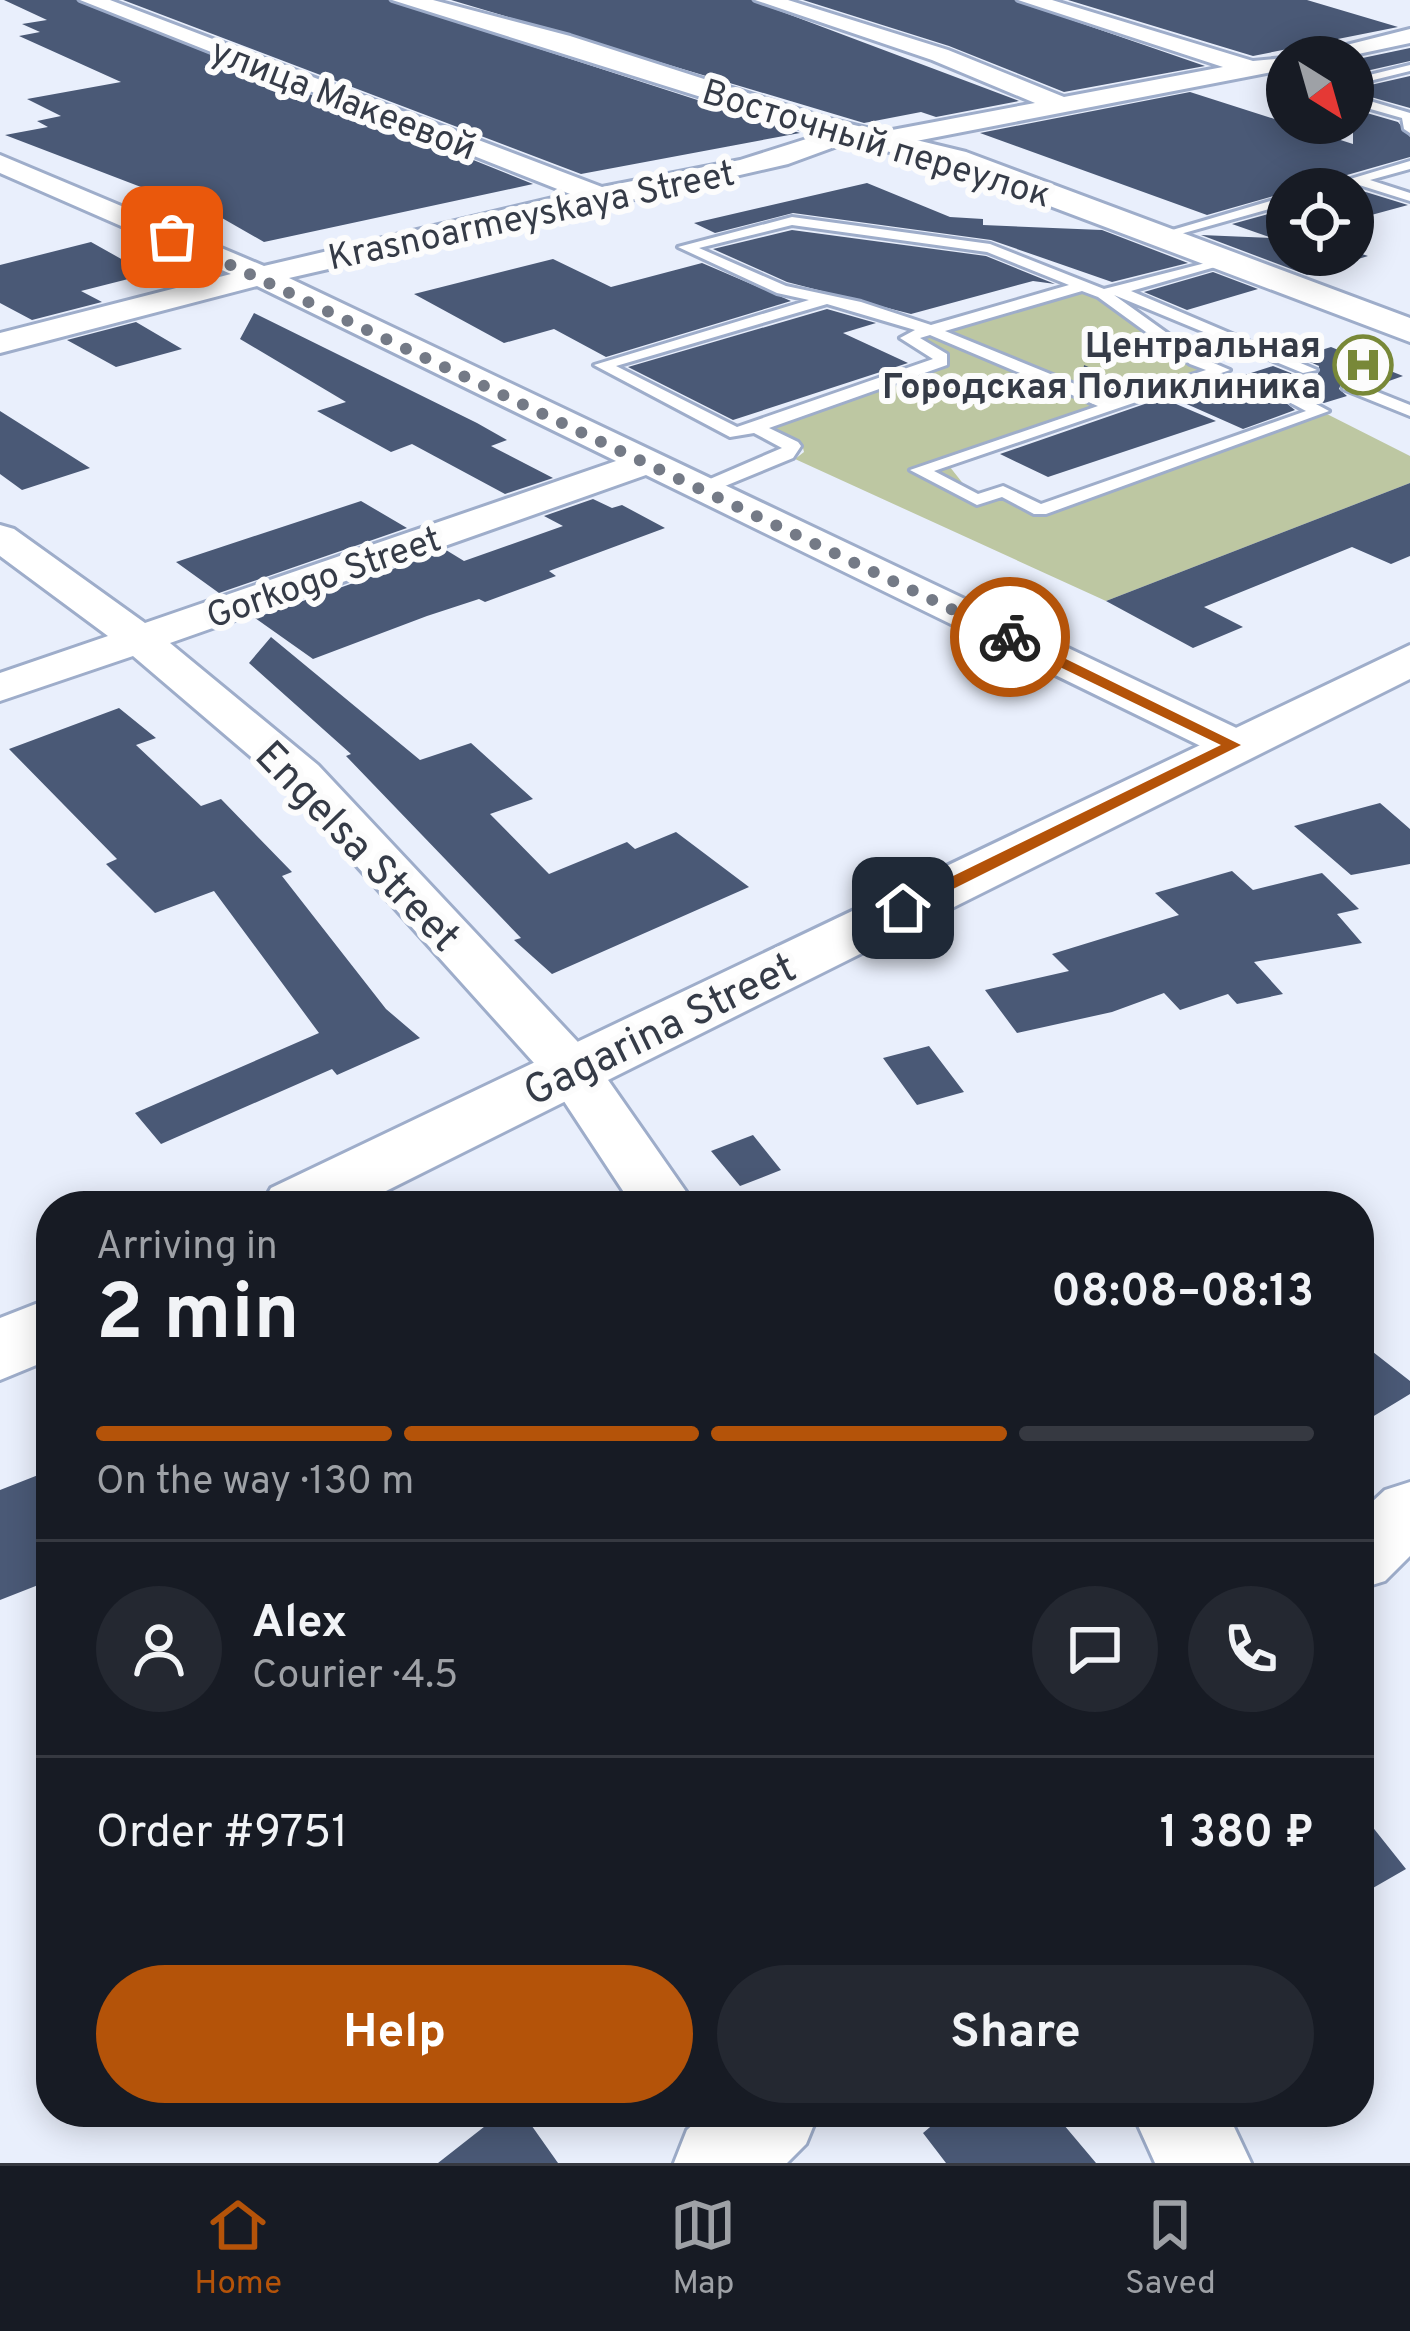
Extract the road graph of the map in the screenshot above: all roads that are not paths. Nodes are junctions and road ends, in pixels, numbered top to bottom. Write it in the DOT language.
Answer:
graph roads {
  1 [pos="91,0"];
  2 [pos="404,0"];
  3 [pos="766,0"];
  4 [pos="1029,0"];
  5 [pos="1410,36"];
  6 [pos="1374,44"];
  7 [pos="1266,66"];
  8 [pos="1410,68"];
  9 [pos="1254,69"];
  10 [pos="1374,77"];
  11 [pos="1061,105"];
  12 [pos="1374,106"];
  13 [pos="1410,129"];
  14 [pos="850,134"];
  15 [pos="880,140"];
  16 [pos="0,163"];
  17 [pos="1410,165"];
  18 [pos="1374,175"];
  19 [pos="1374,185"];
  20 [pos="598,196"];
  21 [pos="1410,197"];
  22 [pos="1266,206"];
  23 [pos="1159,236"];
  24 [pos="1224,260"];
  25 [pos="257,274"];
  26 [pos="1082,286"];
  27 [pos="1110,292"];
  28 [pos="827,299"];
  29 [pos="930,330"];
  30 [pos="1410,331"];
  31 [pos="0,343"];
  32 [pos="1310,370"];
  33 [pos="1349,386"];
  34 [pos="1297,400"];
  35 [pos="1113,406"];
  36 [pos="1410,411"];
  37 [pos="754,427"];
  38 [pos="646,464"];
  39 [pos="702,490"];
  40 [pos="0,537"];
  41 [pos="140,640"];
  42 [pos="1410,660"];
  43 [pos="0,688"];
  44 [pos="1233,745"];
  45 [pos="572,1070"];
  46 [pos="326,1191"];
  47 [pos="655,1191"];
  48 [pos="36,1333"];
  49 [pos="0,1351"];
  50 [pos="1410,1511"];
  51 [pos="1374,1545"];
  52 [pos="758,2127"];
  53 [pos="1186,2127"];
  54 [pos="720,2163"];
  55 [pos="1205,2163"];
  1 -- 20 [label="street, улица Макеевой"];
  2 -- 14 [label="street, Восточный переулок"];
  3 -- 11 [label="street"];
  4 -- 9 [label="street"];
  5 -- 6 [label="street"];
  7 -- 9 [label="street"];
  8 -- 10 [label="lane"];
  9 -- 11 [label="street"];
  11 -- 15 [label="street"];
  12 -- 13 [label="lane"];
  14 -- 15 [label="street, Восточный переулок"];
  14 -- 20 [label="street, Krasnoarmeyskaya Street"];
  15 -- 23 [label="street, Восточный переулок"];
  16 -- 25 [label="street"];
  17 -- 18 [label="lane"];
  19 -- 21 [label="lane"];
  20 -- 25 [label="street, Krasnoarmeyskaya Street"];
  22 -- 23 [label="lane"];
  23 -- 24 [label="street, Восточный переулок"];
  24 -- 27 [label="lane"];
  24 -- 30 [label="street, Восточный переулок"];
  25 -- 31 [label="street, Krasnoarmeyskaya Street"];
  25 -- 38 [label="street"];
  26 -- 27 [label="lane"];
  26 -- 28 [label="lane"];
  26 -- 29 [label="lane"];
  27 -- 32 [label="lane"];
  27 -- 35 [label="lane"];
  28 -- 29 [label="lane"];
  28 -- 37 [label="lane"];
  29 -- 35 [label="lane"];
  29 -- 37 [label="lane"];
  33 -- 36 [label="lane"];
  34 -- 35 [label="lane"];
  37 -- 39 [label="lane"];
  38 -- 39 [label="street"];
  38 -- 41 [label="street, Gorkogo Street"];
  39 -- 44 [label="street"];
  40 -- 41 [label="street, Engelsa Street"];
  41 -- 43 [label="street, Gorkogo Street"];
  41 -- 45 [label="street, Engelsa Street"];
  42 -- 44 [label="street, Gagarina Street"];
  44 -- 45 [label="street, Gagarina Street"];
  45 -- 46 [label="street, Gagarina Street"];
  45 -- 47 [label="street, Engelsa Street"];
  48 -- 49 [label="street"];
  50 -- 51 [label="street"];
  52 -- 54 [label="street"];
  53 -- 55 [label="street"];
}
